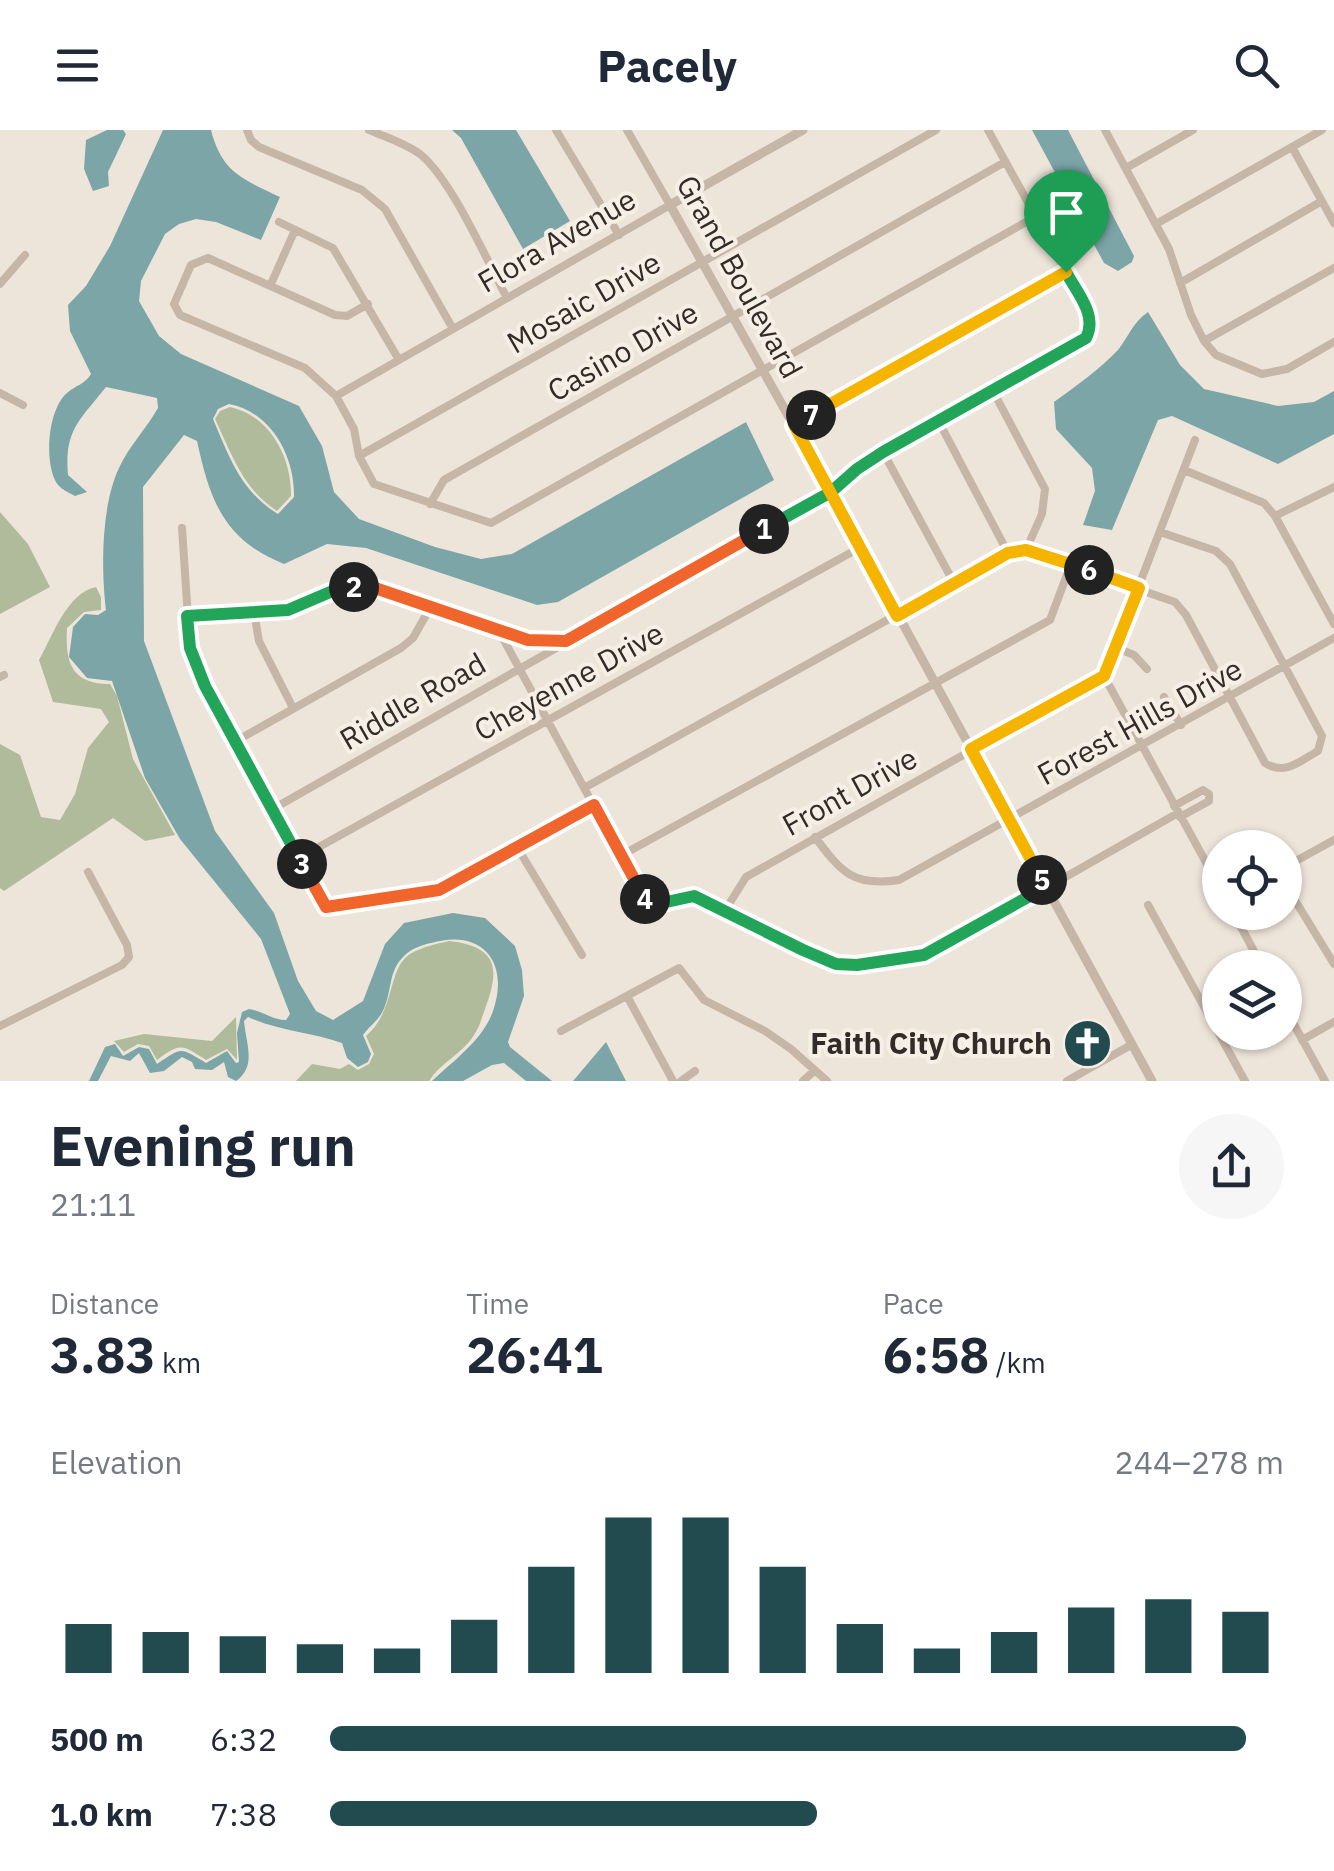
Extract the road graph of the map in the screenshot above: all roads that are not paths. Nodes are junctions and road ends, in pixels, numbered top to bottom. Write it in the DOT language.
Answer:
graph roads {
  1 [pos="247,130"];
  2 [pos="369,130"];
  3 [pos="556,130"];
  4 [pos="627,130"];
  5 [pos="803,130"];
  6 [pos="936,130"];
  7 [pos="988,130"];
  8 [pos="1105,130"];
  9 [pos="1194,130"];
  10 [pos="1322,130"];
  11 [pos="1292,147"];
  12 [pos="1005,162"];
  13 [pos="1126,168"];
  14 [pos="1322,202"];
  15 [pos="670,205"];
  16 [pos="1035,217"];
  17 [pos="279,222"];
  18 [pos="1156,224"];
  19 [pos="1334,224"];
  20 [pos="295,230"];
  21 [pos="619,235"];
  22 [pos="24,255"];
  23 [pos="702,262"];
  24 [pos="1334,268"];
  25 [pos="1066,272"];
  26 [pos="1180,283"];
  27 [pos="0,284"];
  28 [pos="271,284"];
  29 [pos="507,298"];
  30 [pos="368,304"];
  31 [pos="732,316"];
  32 [pos="454,330"];
  33 [pos="1204,341"];
  34 [pos="1334,342"];
  35 [pos="400,360"];
  36 [pos="764,370"];
  37 [pos="993,391"];
  38 [pos="0,393"];
  39 [pos="336,396"];
  40 [pos="23,406"];
  41 [pos="939,422"];
  42 [pos="794,425"];
  43 [pos="1195,440"];
  44 [pos="883,452"];
  45 [pos="360,456"];
  46 [pos="1184,470"];
  47 [pos="1334,487"];
  48 [pos="831,492"];
  49 [pos="430,504"];
  50 [pos="1275,516"];
  51 [pos="182,528"];
  52 [pos="1160,532"];
  53 [pos="862,548"];
  54 [pos="1026,550"];
  55 [pos="1008,553"];
  56 [pos="1071,564"];
  57 [pos="954,583"];
  58 [pos="1139,588"];
  59 [pos="430,608"];
  60 [pos="254,612"];
  61 [pos="187,616"];
  62 [pos="897,616"];
  63 [pos="1334,624"];
  64 [pos="499,631"];
  65 [pos="1334,638"];
  66 [pos="566,641"];
  67 [pos="1116,648"];
  68 [pos="518,668"];
  69 [pos="1286,668"];
  70 [pos="1147,670"];
  71 [pos="1104,676"];
  72 [pos="934,683"];
  73 [pos="1164,697"];
  74 [pos="1230,697"];
  75 [pos="294,708"];
  76 [pos="548,719"];
  77 [pos="1181,725"];
  78 [pos="236,740"];
  79 [pos="1142,746"];
  80 [pos="971,749"];
  81 [pos="584,788"];
  82 [pos="594,805"];
  83 [pos="271,810"];
  84 [pos="1177,812"];
  85 [pos="1010,820"];
  86 [pos="815,837"];
  87 [pos="1333,842"];
  88 [pos="518,847"];
  89 [pos="622,855"];
  90 [pos="1202,856"];
  91 [pos="298,858"];
  92 [pos="1302,858"];
  93 [pos="88,872"];
  94 [pos="1046,887"];
  95 [pos="1148,906"];
  96 [pos="726,909"];
  97 [pos="1302,912"];
  98 [pos="582,955"];
  99 [pos="1334,964"];
  100 [pos="627,996"];
  101 [pos="1334,1022"];
  102 [pos="0,1026"];
  103 [pos="561,1031"];
  104 [pos="1302,1040"];
  105 [pos="1131,1045"];
  106 [pos="815,1070"];
  107 [pos="695,1071"];
  108 [pos="677,1081"];
  109 [pos="803,1081"];
  110 [pos="827,1081"];
  111 [pos="1067,1081"];
  112 [pos="1152,1081"];
  113 [pos="1245,1081"];
  114 [pos="1324,1081"];
  1 -- 32 [label="street"];
  2 -- 29 [label="street"];
  3 -- 21 [label="street"];
  4 -- 15 [label="street, Grand Boulevard"];
  5 -- 15 [label="street, Flora Avenue"];
  6 -- 23 [label="street, Mosaic Drive"];
  7 -- 12 [label="street"];
  8 -- 13 [label="street"];
  9 -- 13 [label="street"];
  10 -- 11 [label="street"];
  11 -- 14 [label="street"];
  11 -- 18 [label="street"];
  12 -- 16 [label="street"];
  12 -- 31 [label="street, Casino Drive"];
  13 -- 18 [label="street"];
  14 -- 19 [label="street"];
  14 -- 26 [label="street"];
  15 -- 21 [label="street, Flora Avenue"];
  15 -- 23 [label="street, Grand Boulevard"];
  16 -- 25 [label="street"];
  16 -- 36 [label="street"];
  17 -- 20 [label="street"];
  18 -- 26 [label="street"];
  20 -- 28 [label="street"];
  20 -- 30 [label="street"];
  21 -- 29 [label="street, Flora Avenue"];
  22 -- 27 [label="street"];
  23 -- 31 [label="street, Grand Boulevard"];
  23 -- 45 [label="street, Mosaic Drive"];
  24 -- 33 [label="street"];
  25 -- 37 [label="street, Riddle Road"];
  25 -- 42 [label="street"];
  26 -- 33 [label="street"];
  28 -- 30 [label="street"];
  28 -- 39 [label="street"];
  29 -- 32 [label="street, Flora Avenue"];
  30 -- 35 [label="street"];
  31 -- 36 [label="street, Grand Boulevard"];
  31 -- 49 [label="street, Casino Drive"];
  32 -- 35 [label="street, Flora Avenue"];
  33 -- 34 [label="street"];
  35 -- 39 [label="street, Flora Avenue"];
  36 -- 42 [label="street, Grand Boulevard"];
  36 -- 49 [label="street"];
  37 -- 41 [label="street, Riddle Road"];
  37 -- 54 [label="street"];
  38 -- 40 [label="street"];
  39 -- 45 [label="street"];
  41 -- 44 [label="street, Riddle Road"];
  41 -- 55 [label="street"];
  42 -- 48 [label="street, Grand Boulevard"];
  43 -- 46 [label="street"];
  44 -- 48 [label="street, Riddle Road"];
  44 -- 57 [label="street"];
  45 -- 49 [label="street"];
  46 -- 50 [label="street"];
  46 -- 52 [label="street"];
  47 -- 50 [label="street"];
  48 -- 53 [label="street, Grand Boulevard"];
  48 -- 66 [label="street, Riddle Road"];
  50 -- 63 [label="street"];
  51 -- 61 [label="street"];
  52 -- 58 [label="street"];
  52 -- 69 [label="street"];
  53 -- 62 [label="street, Grand Boulevard"];
  53 -- 76 [label="street, Cheyenne Drive"];
  54 -- 55 [label="street"];
  54 -- 56 [label="street"];
  55 -- 57 [label="street"];
  56 -- 58 [label="street"];
  56 -- 72 [label="street"];
  57 -- 62 [label="street"];
  58 -- 67 [label="street"];
  58 -- 74 [label="street"];
  59 -- 60 [label="street"];
  59 -- 64 [label="street"];
  59 -- 75 [label="street"];
  60 -- 61 [label="street"];
  60 -- 75 [label="street"];
  61 -- 78 [label="street"];
  62 -- 72 [label="street, Grand Boulevard"];
  62 -- 81 [label="street"];
  64 -- 66 [label="street"];
  64 -- 68 [label="street"];
  65 -- 69 [label="street, Forest Hills Drive"];
  66 -- 68 [label="street, Riddle Road"];
  67 -- 70 [label="street"];
  67 -- 71 [label="street"];
  68 -- 76 [label="street"];
  68 -- 83 [label="street, Riddle Road"];
  69 -- 74 [label="street, Forest Hills Drive"];
  69 -- 74 [label="street"];
  71 -- 79 [label="street"];
  71 -- 80 [label="street, Front Drive"];
  72 -- 80 [label="street, Grand Boulevard"];
  72 -- 89 [label="street"];
  73 -- 77 [label="street"];
  74 -- 77 [label="street, Forest Hills Drive"];
  75 -- 78 [label="street"];
  76 -- 81 [label="street"];
  76 -- 91 [label="street, Cheyenne Drive"];
  77 -- 79 [label="street, Forest Hills Drive"];
  78 -- 83 [label="street"];
  79 -- 84 [label="street"];
  79 -- 85 [label="street, Forest Hills Drive"];
  80 -- 85 [label="street, Grand Boulevard"];
  80 -- 86 [label="street, Front Drive"];
  81 -- 82 [label="street"];
  82 -- 88 [label="street"];
  82 -- 89 [label="street"];
  83 -- 91 [label="street"];
  84 -- 90 [label="street"];
  84 -- 94 [label="street"];
  85 -- 86 [label="street, Forest Hills Drive"];
  85 -- 94 [label="street, Grand Boulevard"];
  86 -- 96 [label="street, Front Drive"];
  87 -- 92 [label="street"];
  88 -- 91 [label="street"];
  88 -- 98 [label="street"];
  89 -- 96 [label="street"];
  93 -- 102 [label="street"];
  94 -- 96 [label="street"];
  94 -- 105 [label="street, Grand Boulevard"];
  95 -- 113 [label="street"];
  97 -- 99 [label="street"];
  100 -- 103 [label="street"];
  100 -- 106 [label="street"];
  100 -- 108 [label="street"];
  101 -- 104 [label="street"];
  104 -- 114 [label="street"];
  105 -- 111 [label="street"];
  105 -- 112 [label="street, Grand Boulevard"];
  106 -- 109 [label="street"];
  106 -- 110 [label="street"];
  107 -- 108 [label="street"];
}
